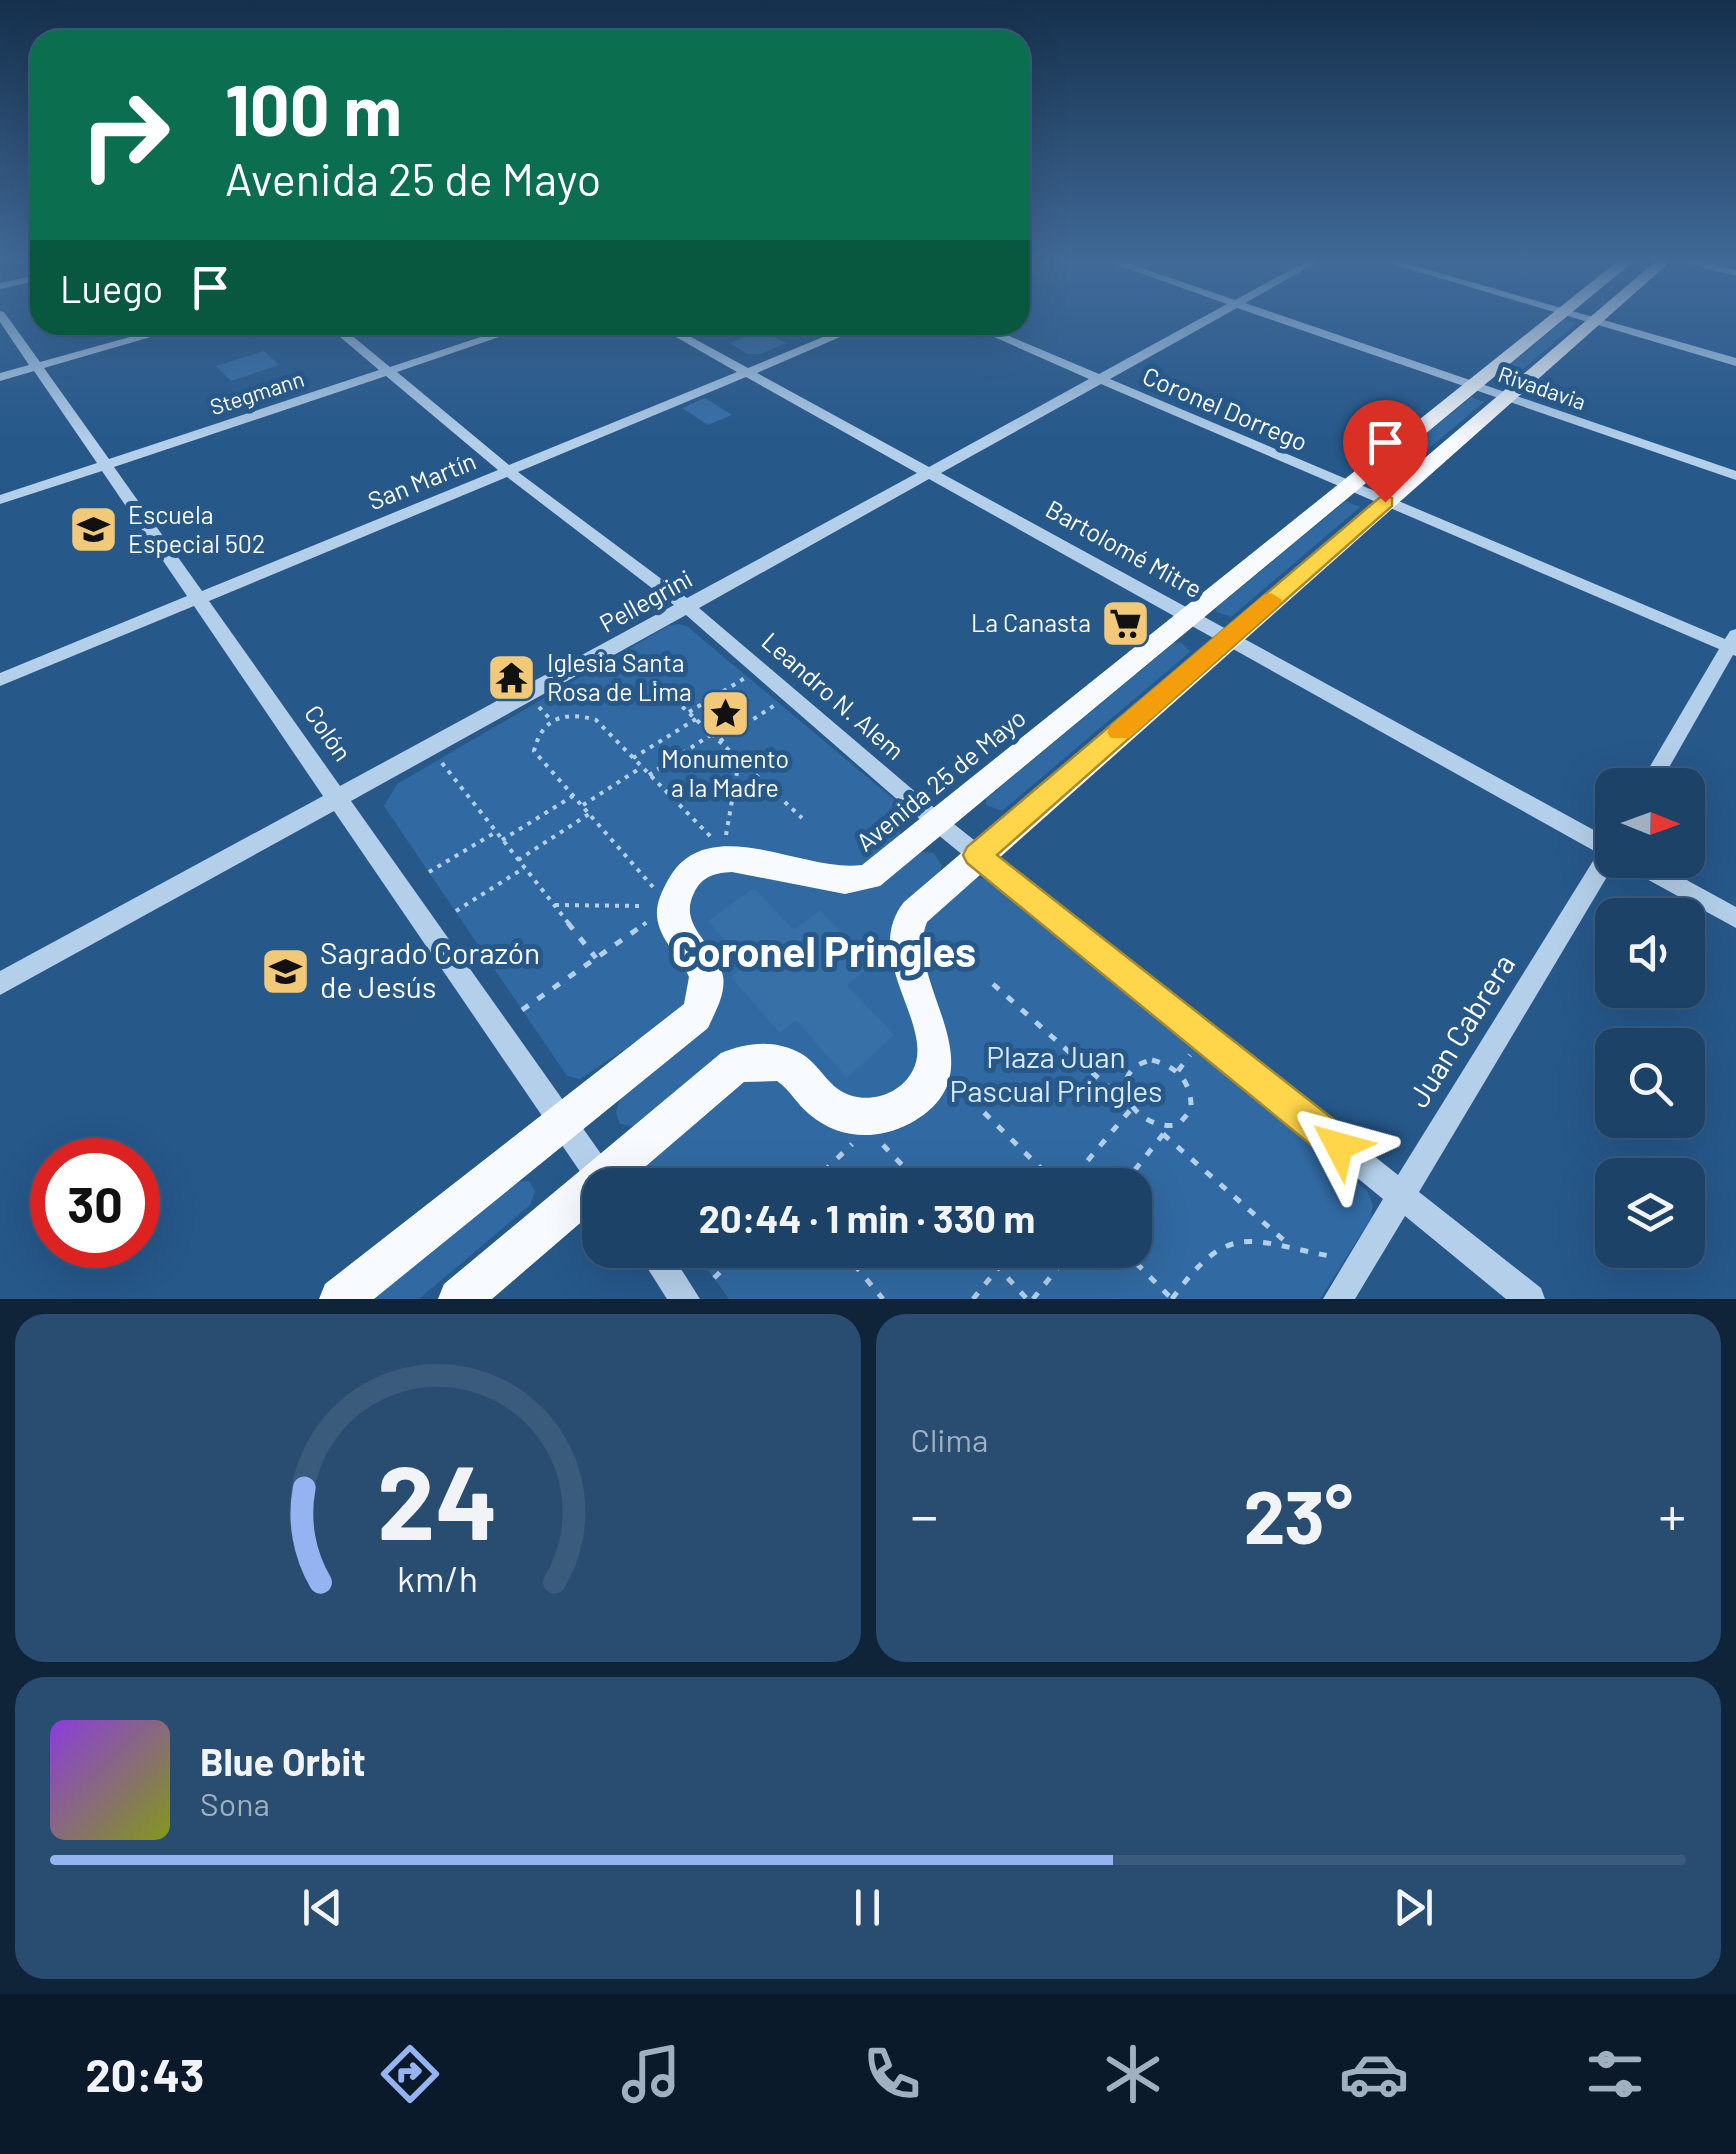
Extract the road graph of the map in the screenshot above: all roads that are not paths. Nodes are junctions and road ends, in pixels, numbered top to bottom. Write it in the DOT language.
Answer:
graph roads {
  1 [pos="5,321"];
  2 [pos="1205,321"];
  3 [pos="1284,321"];
  4 [pos="1554,321"];
  5 [pos="1594,321"];
  6 [pos="149,335"];
  7 [pos="344,335"];
  8 [pos="498,335"];
  9 [pos="679,335"];
  10 [pos="838,335"];
  11 [pos="996,335"];
  12 [pos="1736,362"];
  13 [pos="36,366"];
  14 [pos="388,371"];
  15 [pos="748,373"];
  16 [pos="0,377"];
  17 [pos="1097,378"];
  18 [pos="1474,386"];
  19 [pos="1506,397"];
  20 [pos="105,465"];
  21 [pos="508,470"];
  22 [pos="927,472"];
  23 [pos="1736,476"];
  24 [pos="1350,487"];
  25 [pos="0,500"];
  26 [pos="1385,502"];
  27 [pos="197,598"];
  28 [pos="688,607"];
  29 [pos="1190,616"];
  30 [pos="1228,638"];
  31 [pos="1734,644"];
  32 [pos="0,680"];
  33 [pos="1660,768"];
  34 [pos="337,799"];
  35 [pos="938,823"];
  36 [pos="1595,840"];
  37 [pos="977,855"];
  38 [pos="1595,877"];
  39 [pos="1664,878"];
  40 [pos="1736,918"];
  41 [pos="0,984"];
  42 [pos="561,1121"];
  43 [pos="594,1168"];
  44 [pos="618,1168"];
  45 [pos="1399,1194"];
  46 [pos="582,1198"];
  47 [pos="664,1268"];
  48 [pos="340,1299"];
  49 [pos="459,1299"];
  50 [pos="686,1299"];
  51 [pos="1338,1299"];
  52 [pos="1530,1299"];
  1 -- 13 [label="street, Colón"];
  2 -- 17 [label="street, Pellegrini"];
  3 -- 18 [label="street, Rivadavia"];
  4 -- 18 [label="main road, Avenida 25 de Mayo"];
  5 -- 12 [label="street"];
  5 -- 19 [label="main road"];
  6 -- 13 [label="street"];
  7 -- 14 [label="street, Leandro N. Alem"];
  8 -- 14 [label="street, Stegmann"];
  9 -- 15 [label="street, Bartolomé Mitre"];
  10 -- 15 [label="street, San Martín"];
  11 -- 17 [label="street, Coronel Dorrego"];
  13 -- 16 [label="street"];
  13 -- 20 [label="street, Colón"];
  14 -- 20 [label="street, Stegmann"];
  14 -- 21 [label="street, Leandro N. Alem"];
  15 -- 21 [label="street, San Martín"];
  15 -- 22 [label="street, Bartolomé Mitre"];
  17 -- 22 [label="street, Pellegrini"];
  17 -- 24 [label="street, Coronel Dorrego"];
  18 -- 19 [label="street, Rivadavia"];
  18 -- 24 [label="main road, Avenida 25 de Mayo"];
  19 -- 23 [label="street, Rivadavia"];
  19 -- 26 [label="main road"];
  20 -- 25 [label="street, Stegmann"];
  20 -- 27 [label="street, Colón"];
  21 -- 27 [label="street, San Martín"];
  21 -- 28 [label="street, Leandro N. Alem"];
  22 -- 28 [label="street, Pellegrini"];
  22 -- 29 [label="street, Bartolomé Mitre"];
  24 -- 26 [label="street, Coronel Dorrego"];
  24 -- 29 [label="main road, Avenida 25 de Mayo"];
  26 -- 30 [label="main road"];
  26 -- 31 [label="street, Coronel Dorrego"];
  27 -- 32 [label="street, San Martín"];
  27 -- 34 [label="street, Colón"];
  28 -- 34 [label="street, Pellegrini"];
  28 -- 35 [label="street, Leandro N. Alem"];
  29 -- 30 [label="street, Bartolomé Mitre"];
  29 -- 35 [label="main road, Avenida 25 de Mayo"];
  30 -- 36 [label="street, Bartolomé Mitre"];
  30 -- 37 [label="main road"];
  31 -- 33 [label="street"];
  34 -- 41 [label="street, Pellegrini"];
  34 -- 42 [label="street, Colón"];
  35 -- 37 [label="street, Leandro N. Alem"];
  35 -- 42 [label="main road, Avenida 25 de Mayo"];
  37 -- 44 [label="main road"];
  37 -- 45 [label="street, Leandro N. Alem"];
  38 -- 45 [label="street, Juan Cabrera"];
  39 -- 40 [label="street"];
  42 -- 43 [label="street, Colón"];
  42 -- 48 [label="main road, Avenida 25 de Mayo"];
  45 -- 51 [label="street, Juan Cabrera"];
  45 -- 52 [label="street, Leandro N. Alem"];
  46 -- 49 [label="main road"];
  47 -- 50 [label="street"];
}
